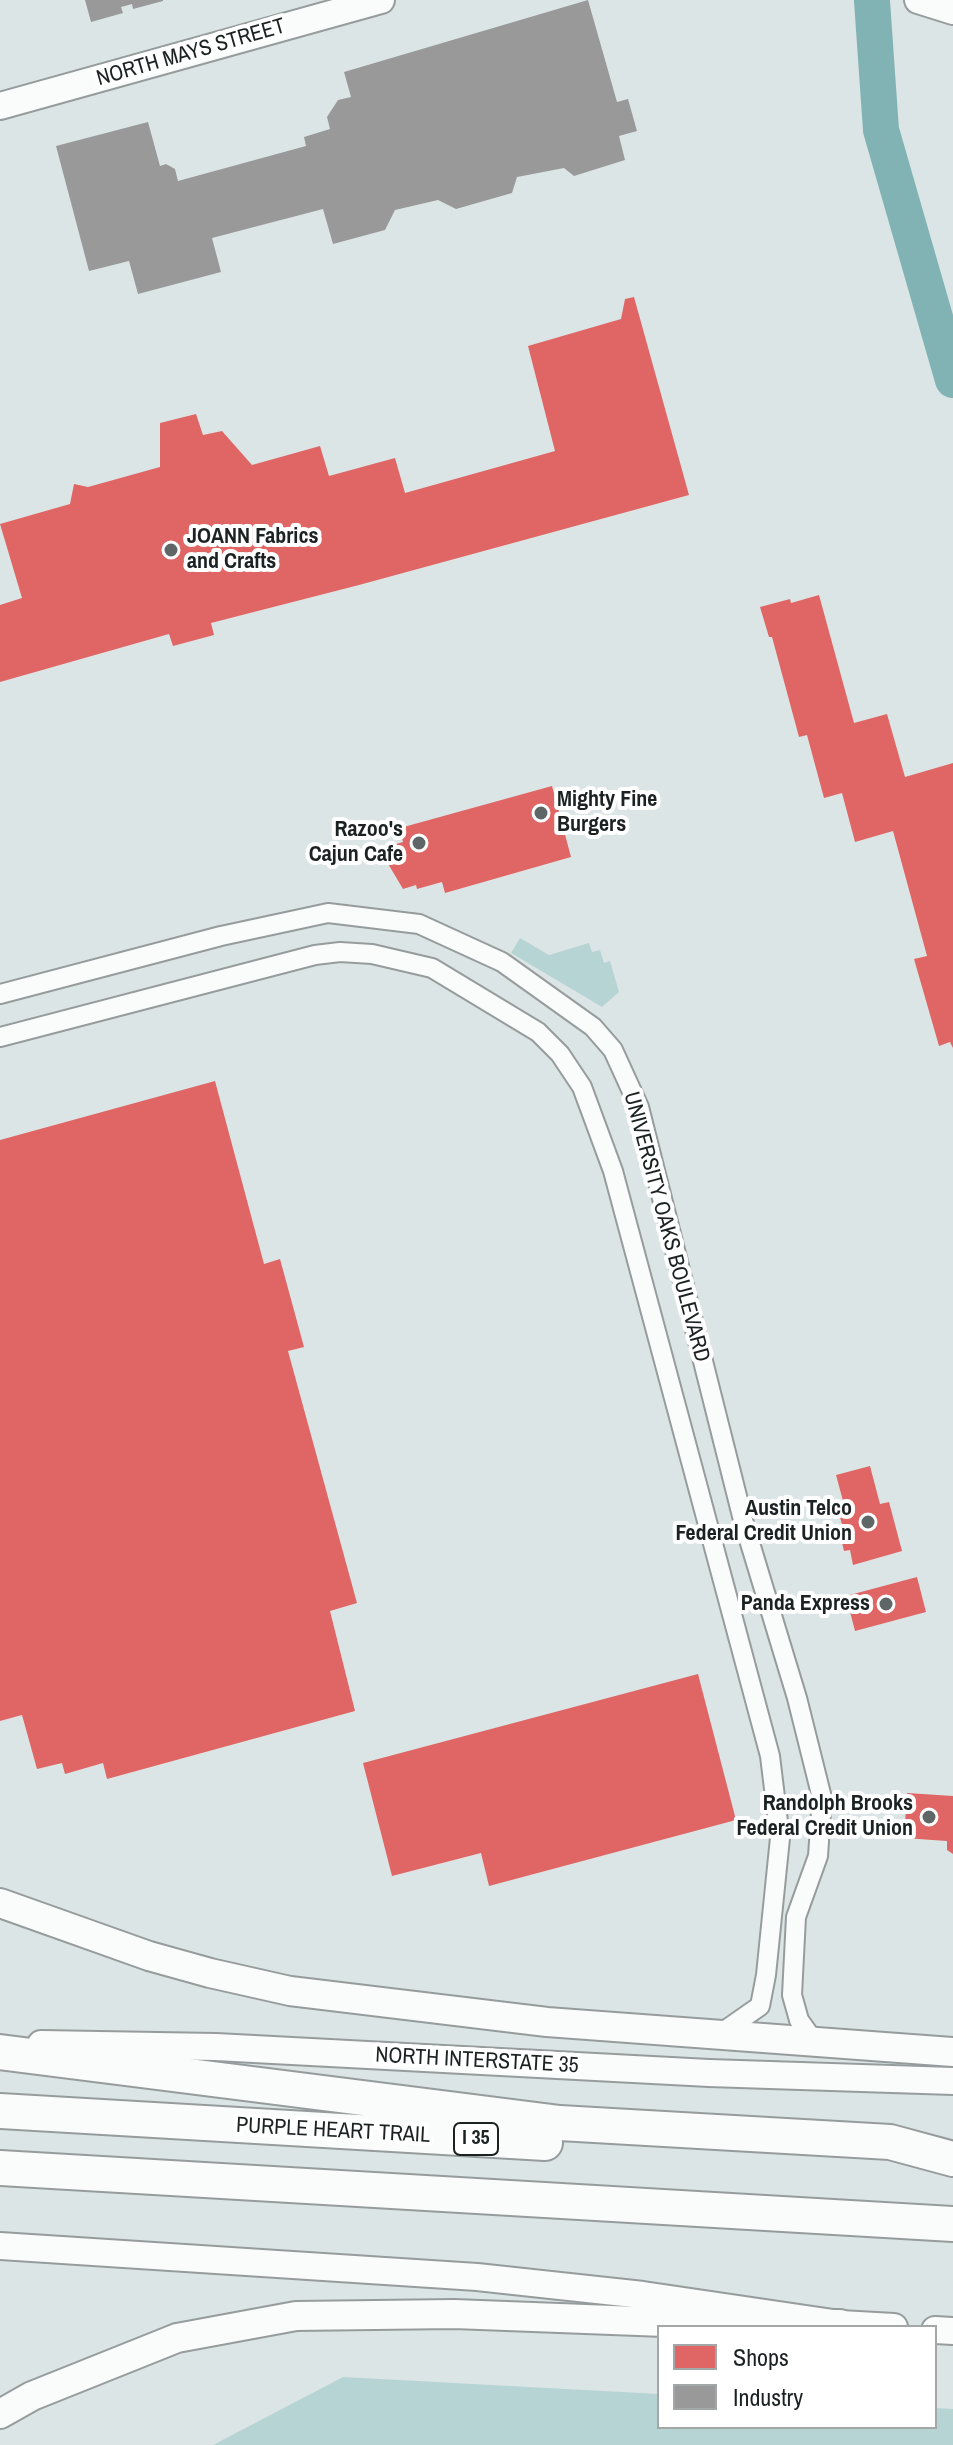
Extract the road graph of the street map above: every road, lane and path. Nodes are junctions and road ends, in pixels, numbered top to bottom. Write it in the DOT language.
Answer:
graph roads {
  1 [pos="381,0"];
  2 [pos="918,0"];
  3 [pos="953,11"];
  4 [pos="0,106"];
  5 [pos="0,994"];
  6 [pos="0,1037"];
  7 [pos="0,1903"];
  8 [pos="717,2036"];
  9 [pos="0,2043"];
  10 [pos="816,2044"];
  11 [pos="0,2052"];
  12 [pos="953,2052"];
  13 [pos="953,2081"];
  14 [pos="0,2111"];
  15 [pos="953,2159"];
  16 [pos="953,2167"];
  17 [pos="0,2168"];
  18 [pos="953,2224"];
  19 [pos="0,2246"];
  20 [pos="840,2324"];
  21 [pos="858,2325"];
  22 [pos="32,2396"];
  23 [pos="0,2402"];
  24 [pos="0,2414"];
  1 -- 4 [label="main road, NORTH MAYS STREET"];
  2 -- 3 [label="main road"];
  5 -- 10 [label="street, UNIVERSITY OAKS BOULEVARD"];
  6 -- 8 [label="street, UNIVERSITY OAKS BOULEVARD"];
  7 -- 8 [label="main road"];
  8 -- 10 [label="main road"];
  9 -- 13 [label="main road, NORTH INTERSTATE 35"];
  10 -- 12 [label="main road"];
  11 -- 15 [label="highway"];
  14 -- 16 [label="highway, PURPLE HEART TRAIL / I 35"];
  17 -- 18 [label="highway"];
  19 -- 20 [label="main road"];
  20 -- 21 [label="main road"];
  20 -- 22 [label="main road"];
  22 -- 23 [label="main road"];
  22 -- 24 [label="main road"];
}
